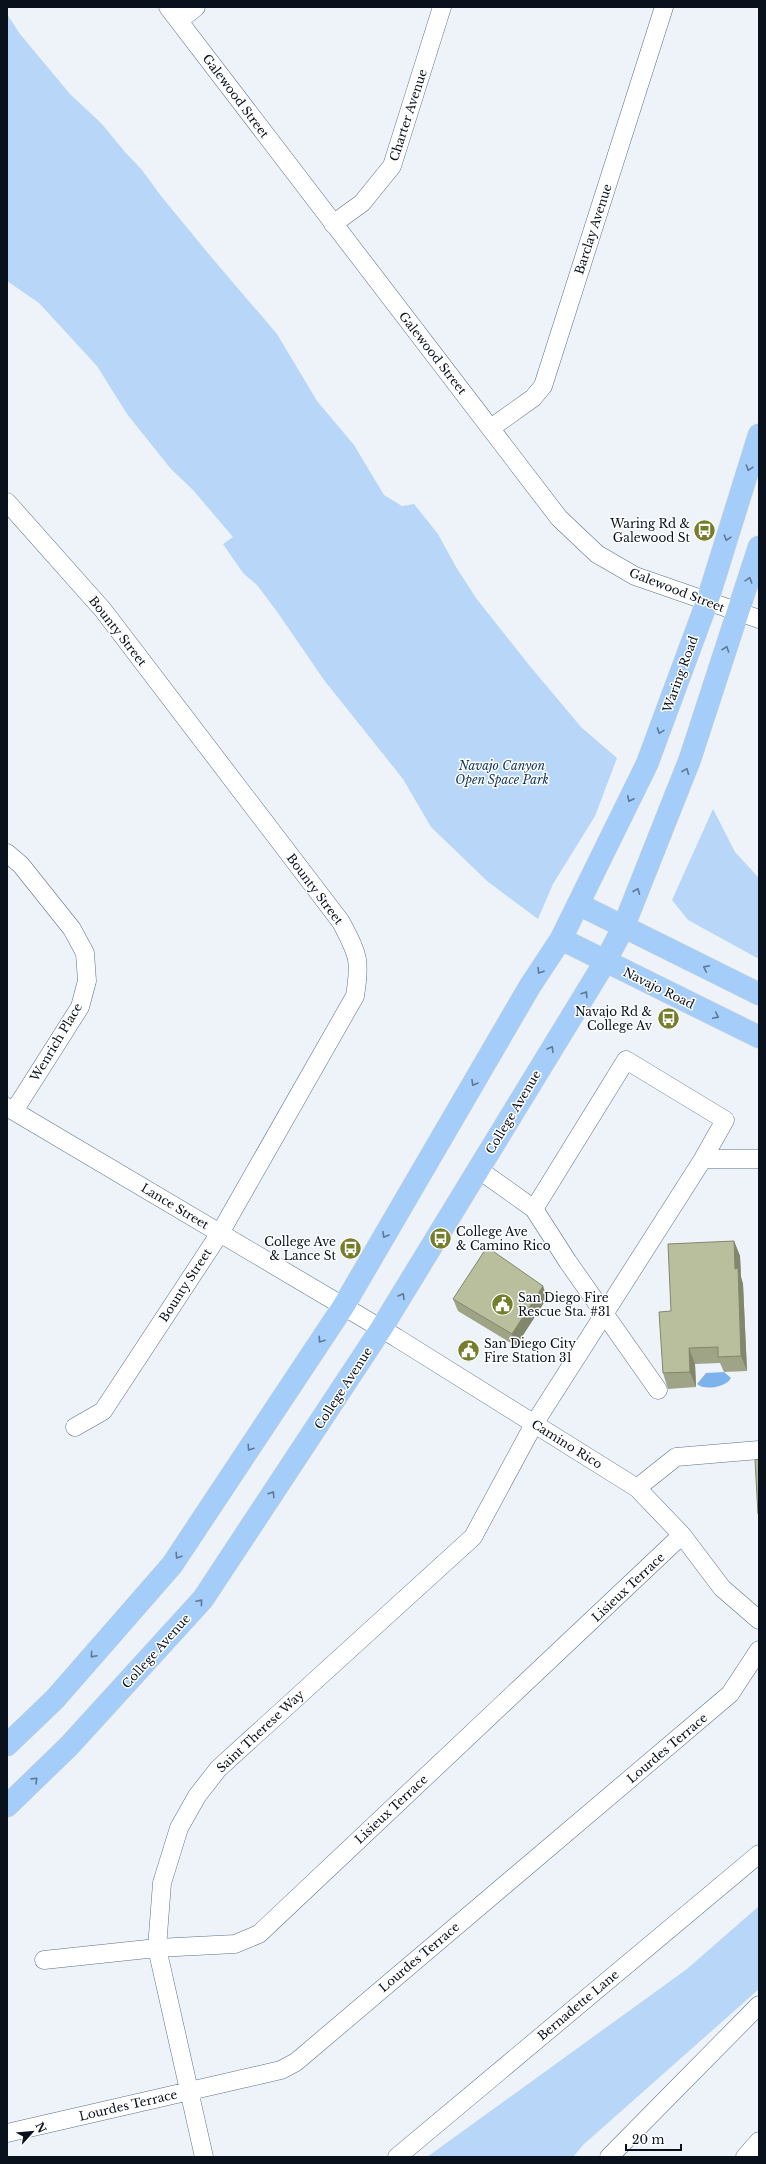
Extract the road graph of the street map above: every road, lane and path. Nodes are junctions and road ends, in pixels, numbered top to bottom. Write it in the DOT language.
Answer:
graph roads {
  1 [pos="168,7"];
  2 [pos="196,7"];
  3 [pos="442,7"];
  4 [pos="664,7"];
  5 [pos="179,21"];
  6 [pos="333,224"];
  7 [pos="490,428"];
  8 [pos="759,435"];
  9 [pos="7,502"];
  10 [pos="759,547"];
  11 [pos="707,602"];
  12 [pos="738,613"];
  13 [pos="759,619"];
  14 [pos="7,853"];
  15 [pos="578,904"];
  16 [pos="623,928"];
  17 [pos="561,938"];
  18 [pos="606,962"];
  19 [pos="759,994"];
  20 [pos="759,1037"];
  21 [pos="10,1109"];
  22 [pos="703,1159"];
  23 [pos="759,1159"];
  24 [pos="478,1169"];
  25 [pos="534,1209"];
  26 [pos="220,1232"];
  27 [pos="343,1307"];
  28 [pos="604,1313"];
  29 [pos="381,1329"];
  30 [pos="658,1390"];
  31 [pos="534,1424"];
  32 [pos="75,1427"];
  33 [pos="759,1450"];
  34 [pos="638,1488"];
  35 [pos="682,1536"];
  36 [pos="759,1620"];
  37 [pos="759,1650"];
  38 [pos="7,1745"];
  39 [pos="7,1806"];
  40 [pos="759,1854"];
  41 [pos="157,1948"];
  42 [pos="44,1960"];
  43 [pos="759,2005"];
  44 [pos="190,2090"];
  45 [pos="7,2133"];
  46 [pos="759,2141"];
  47 [pos="204,2157"];
  48 [pos="397,2157"];
  49 [pos="609,2157"];
  50 [pos="745,2157"];
  1 -- 5 [label="street, Galewood Street"];
  2 -- 5 [label="street"];
  3 -- 6 [label="street, Charter Avenue"];
  4 -- 7 [label="street, Barclay Avenue"];
  5 -- 6 [label="street, Galewood Street"];
  6 -- 7 [label="street, Galewood Street"];
  7 -- 11 [label="street, Galewood Street"];
  8 -- 11 [label="main road, Waring Road, one-way"];
  9 -- 26 [label="street, Bounty Street"];
  12 -- 10 [label="main road, one-way"];
  11 -- 12 [label="street, Galewood Street"];
  11 -- 15 [label="main road, Waring Road, one-way"];
  12 -- 13 [label="street, Galewood Street"];
  16 -- 12 [label="main road, one-way"];
  14 -- 21 [label="street, Wenrich Place"];
  15 -- 16 [label="main road"];
  15 -- 17 [label="main road"];
  16 -- 18 [label="main road, College Avenue"];
  19 -- 16 [label="main road, one-way"];
  17 -- 18 [label="main road, Navajo Road"];
  17 -- 27 [label="main road, one-way"];
  18 -- 20 [label="main road, Navajo Road, one-way"];
  24 -- 18 [label="main road, College Avenue, one-way"];
  21 -- 26 [label="street, Lance Street"];
  22 -- 23 [label="street"];
  22 -- 25 [label="street, Saint Therese Way"];
  22 -- 28 [label="street, Saint Therese Way"];
  24 -- 25 [label="street"];
  29 -- 24 [label="main road, College Avenue, one-way"];
  25 -- 28 [label="street"];
  26 -- 27 [label="street, Lance Street"];
  26 -- 32 [label="street, Bounty Street"];
  27 -- 29 [label="street, Camino Rico"];
  27 -- 38 [label="main road, one-way"];
  28 -- 30 [label="street"];
  28 -- 31 [label="street, Saint Therese Way"];
  29 -- 31 [label="street, Camino Rico"];
  39 -- 29 [label="main road, College Avenue, one-way"];
  31 -- 34 [label="street, Camino Rico"];
  31 -- 41 [label="street, Saint Therese Way"];
  33 -- 34 [label="street"];
  34 -- 35 [label="street, Camino Rico"];
  35 -- 36 [label="street, Camino Rico"];
  35 -- 41 [label="street, Lisieux Terrace"];
  37 -- 44 [label="street, Lourdes Terrace"];
  40 -- 48 [label="street, Bernadette Lane"];
  41 -- 42 [label="street, Lisieux Terrace"];
  41 -- 44 [label="street, Saint Therese Way"];
  43 -- 49 [label="street"];
  44 -- 45 [label="street, Lourdes Terrace"];
  44 -- 47 [label="street, Saint Therese Way"];
  46 -- 50 [label="street"];
}
